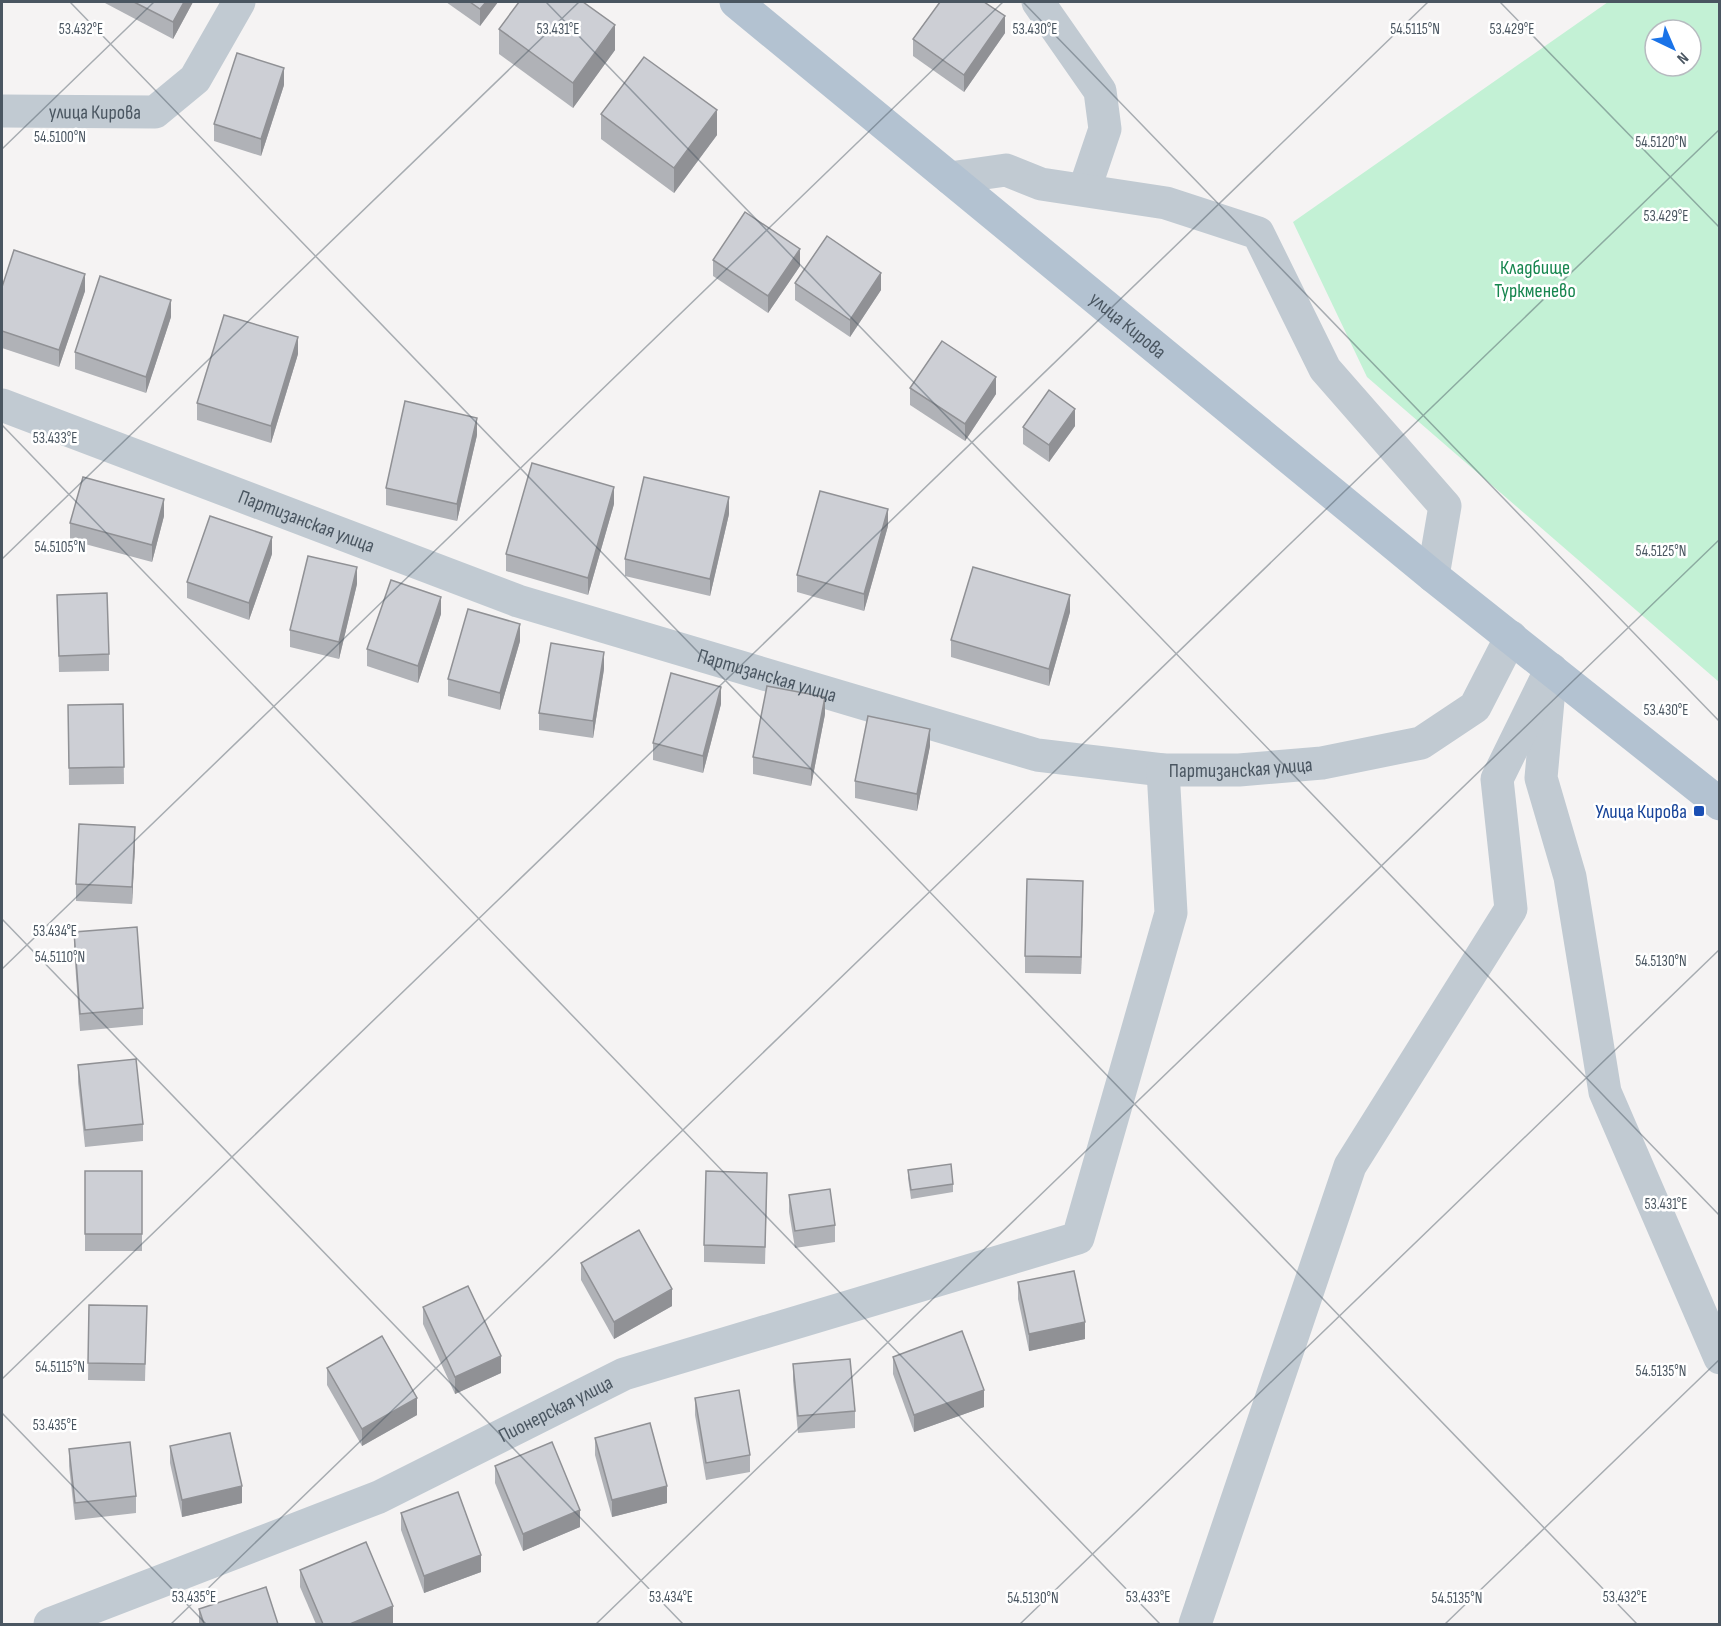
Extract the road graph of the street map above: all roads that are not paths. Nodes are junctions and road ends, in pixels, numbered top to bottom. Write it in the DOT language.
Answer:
graph roads {
  1 [pos="239,2"];
  2 [pos="736,2"];
  3 [pos="1038,2"];
  4 [pos="2,111"];
  5 [pos="950,178"];
  6 [pos="1085,188"];
  7 [pos="2,405"];
  8 [pos="1433,576"];
  9 [pos="1517,642"];
  10 [pos="1551,669"];
  11 [pos="1163,770"];
  12 [pos="1719,804"];
  13 [pos="1719,1358"];
  14 [pos="50,1624"];
  15 [pos="1195,1624"];
  1 -- 4 [label="street, улица Кирова"];
  2 -- 5 [label="main road, улица Кирова"];
  3 -- 6 [label="street"];
  5 -- 6 [label="street"];
  5 -- 8 [label="main road, улица Кирова"];
  6 -- 8 [label="street"];
  7 -- 11 [label="street, Партизанская улица"];
  8 -- 9 [label="main road, улица Кирова"];
  9 -- 10 [label="main road, улица Кирова"];
  9 -- 11 [label="street, Партизанская улица"];
  10 -- 12 [label="main road, улица Кирова"];
  10 -- 13 [label="street"];
  10 -- 15 [label="street"];
  11 -- 14 [label="street, Пионерская улица"];
}
